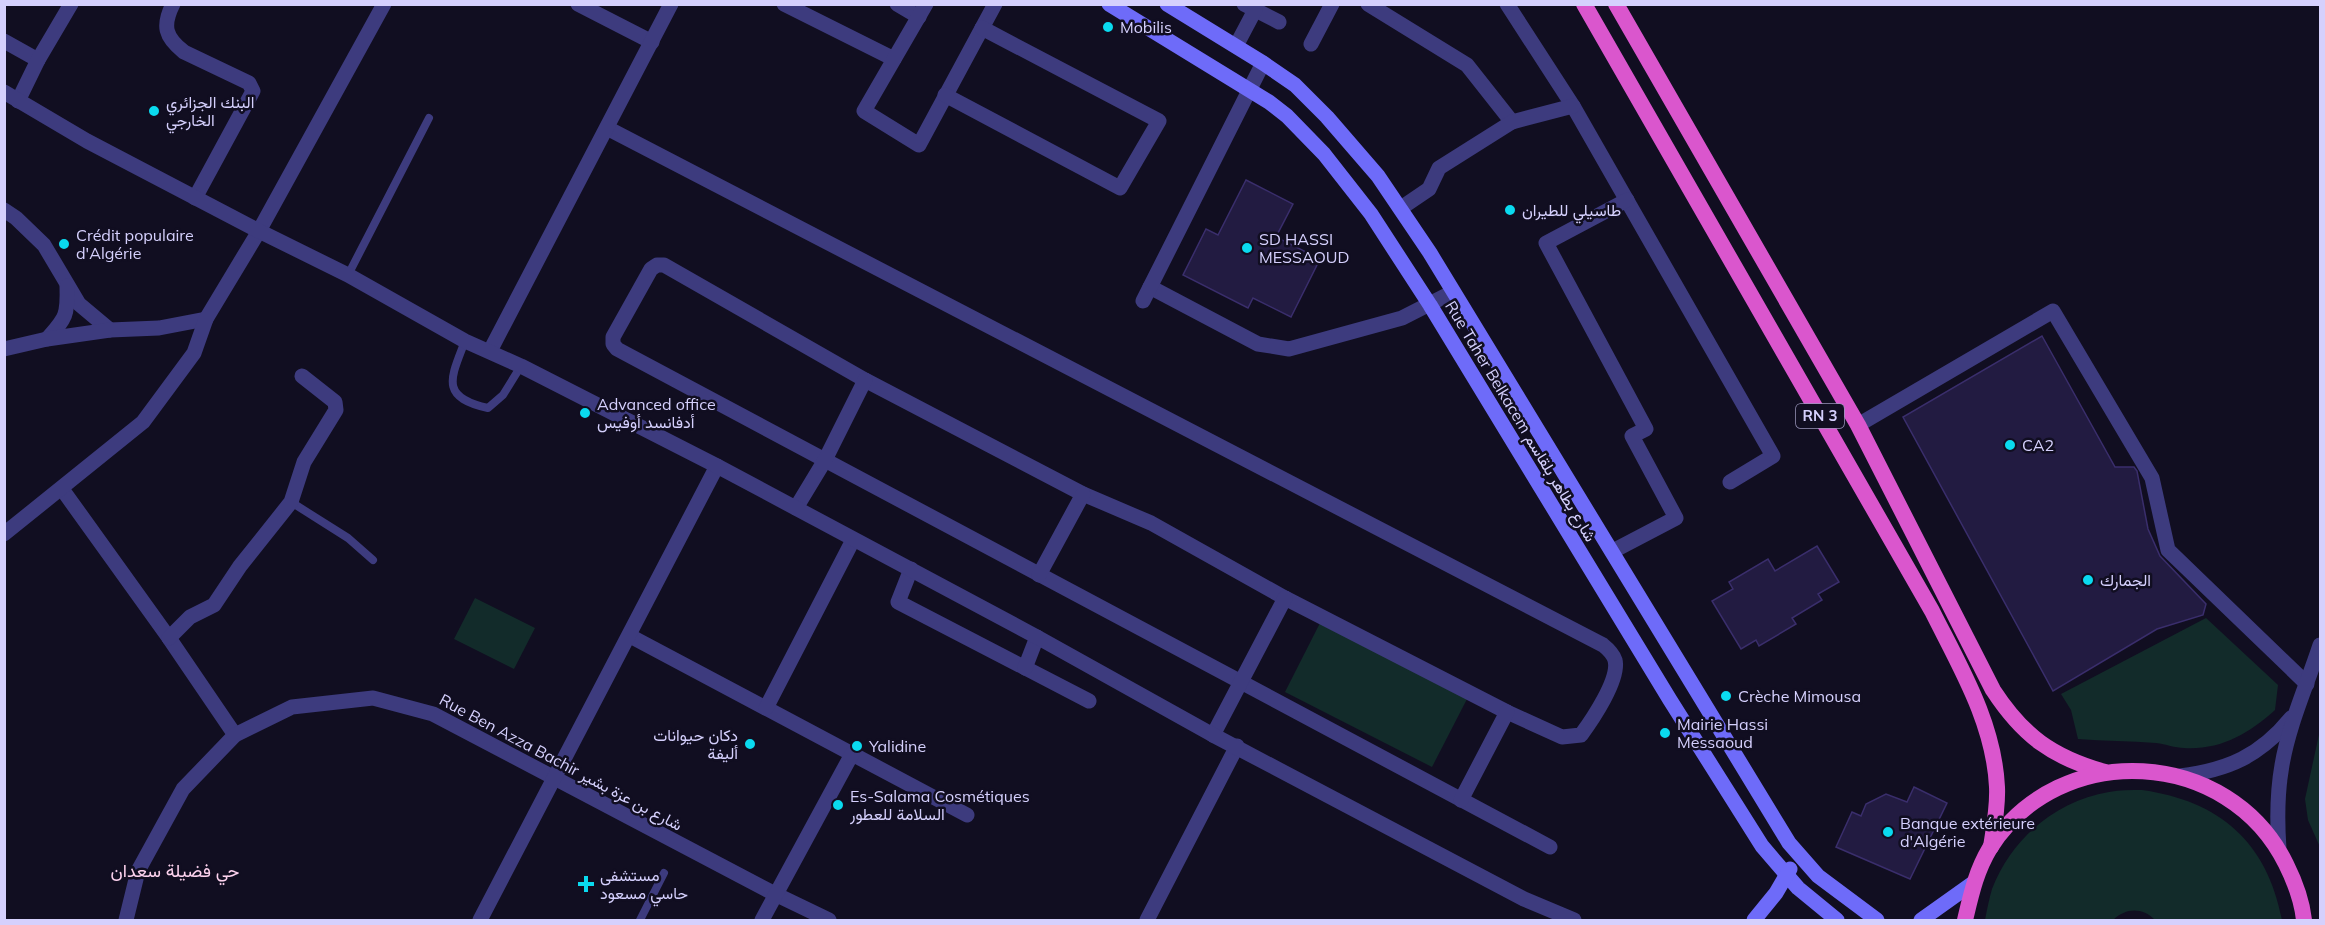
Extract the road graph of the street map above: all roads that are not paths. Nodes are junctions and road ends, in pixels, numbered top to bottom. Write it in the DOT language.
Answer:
graph roads {
  1 [pos="71,4"];
  2 [pos="173,4"];
  3 [pos="384,4"];
  4 [pos="578,4"];
  5 [pos="671,4"];
  6 [pos="784,4"];
  7 [pos="897,4"];
  8 [pos="995,4"];
  9 [pos="1109,4"];
  10 [pos="1167,4"];
  11 [pos="1332,4"];
  12 [pos="1368,4"];
  13 [pos="1507,4"];
  14 [pos="1584,4"];
  15 [pos="1616,4"];
  16 [pos="1256,8"];
  17 [pos="923,11"];
  18 [pos="1279,22"];
  19 [pos="982,28"];
  20 [pos="4,41"];
  21 [pos="652,42"];
  22 [pos="1311,44"];
  23 [pos="1236,46"];
  24 [pos="894,59"];
  25 [pos="38,60"];
  26 [pos="1263,63"];
  27 [pos="1249,89"];
  28 [pos="4,92"];
  29 [pos="945,95"];
  30 [pos="18,101"];
  31 [pos="1574,106"];
  32 [pos="429,118"];
  33 [pos="1512,122"];
  34 [pos="607,128"];
  35 [pos="195,198"];
  36 [pos="1627,200"];
  37 [pos="1401,208"];
  38 [pos="4,210"];
  39 [pos="259,231"];
  40 [pos="348,275"];
  41 [pos="67,286"];
  42 [pos="1453,292"];
  43 [pos="1430,305"];
  44 [pos="206,319"];
  45 [pos="110,330"];
  46 [pos="47,339"];
  47 [pos="465,340"];
  48 [pos="4,349"];
  49 [pos="490,351"];
  50 [pos="521,366"];
  51 [pos="302,376"];
  52 [pos="865,380"];
  53 [pos="1858,425"];
  54 [pos="825,460"];
  55 [pos="717,466"];
  56 [pos="1730,482"];
  57 [pos="62,489"];
  58 [pos="1083,494"];
  59 [pos="291,502"];
  60 [pos="796,508"];
  61 [pos="4,534"];
  62 [pos="853,540"];
  63 [pos="1612,551"];
  64 [pos="373,560"];
  65 [pos="911,570"];
  66 [pos="1038,575"];
  67 [pos="1285,598"];
  68 [pos="630,636"];
  69 [pos="169,638"];
  70 [pos="1037,638"];
  71 [pos="2320,645"];
  72 [pos="1025,668"];
  73 [pos="1242,684"];
  74 [pos="2307,684"];
  75 [pos="1089,701"];
  76 [pos="766,708"];
  77 [pos="2297,711"];
  78 [pos="1508,712"];
  79 [pos="235,735"];
  80 [pos="1214,735"];
  81 [pos="1237,746"];
  82 [pos="852,754"];
  83 [pos="2105,772"];
  84 [pos="2180,776"];
  85 [pos="554,778"];
  86 [pos="1461,800"];
  87 [pos="968,815"];
  88 [pos="1991,847"];
  89 [pos="1550,848"];
  90 [pos="2278,849"];
  91 [pos="1797,855"];
  92 [pos="664,873"];
  93 [pos="1786,875"];
  94 [pos="1973,883"];
  95 [pos="775,894"];
  96 [pos="126,921"];
  97 [pos="480,921"];
  98 [pos="640,921"];
  99 [pos="762,921"];
  100 [pos="829,921"];
  101 [pos="1147,921"];
  102 [pos="1574,921"];
  103 [pos="1754,921"];
  104 [pos="1838,921"];
  105 [pos="1877,921"];
  106 [pos="1921,921"];
  107 [pos="1965,921"];
  108 [pos="2304,921"];
  1 -- 25 [label="street"];
  2 -- 35 [label="street"];
  3 -- 39 [label="street"];
  4 -- 21 [label="street"];
  5 -- 21 [label="street"];
  6 -- 24 [label="street"];
  7 -- 17 [label="street"];
  8 -- 19 [label="street"];
  9 -- 27 [label="main road, Rue Taher Belkacem شارع بطاهر بلقاسم"];
  10 -- 23 [label="main road, Rue Taher Belkacem شارع بطاهر بلقاسم"];
  11 -- 22 [label="street"];
  12 -- 33 [label="street"];
  13 -- 31 [label="street"];
  14 -- 88 [label="highway, RN 3"];
  15 -- 53 [label="highway, RN 3"];
  16 -- 18 [label="street"];
  16 -- 23 [label="street"];
  17 -- 24 [label="street"];
  19 -- 29 [label="street"];
  19 -- 29 [label="street"];
  20 -- 25 [label="street"];
  21 -- 34 [label="street"];
  23 -- 26 [label="main road, Rue Taher Belkacem شارع بطاهر بلقاسم"];
  24 -- 29 [label="street"];
  25 -- 30 [label="street"];
  26 -- 27 [label="street"];
  26 -- 37 [label="main road, Rue Taher Belkacem شارع بطاهر بلقاسم"];
  27 -- 43 [label="main road, Rue Taher Belkacem شارع بطاهر بلقاسم"];
  27 -- 43 [label="street"];
  28 -- 30 [label="street"];
  30 -- 35 [label="street"];
  31 -- 33 [label="street"];
  31 -- 36 [label="street"];
  32 -- 40 [label="lane"];
  33 -- 37 [label="street"];
  34 -- 49 [label="street"];
  34 -- 78 [label="street"];
  35 -- 39 [label="street"];
  36 -- 56 [label="street"];
  36 -- 63 [label="street"];
  37 -- 42 [label="main road, Rue Taher Belkacem شارع بطاهر بلقاسم"];
  38 -- 41 [label="street"];
  39 -- 40 [label="street"];
  39 -- 44 [label="street"];
  40 -- 47 [label="street"];
  41 -- 45 [label="street"];
  41 -- 46 [label="street"];
  42 -- 43 [label="street"];
  42 -- 63 [label="main road, Rue Taher Belkacem شارع بطاهر بلقاسم"];
  43 -- 93 [label="main road, Rue Taher Belkacem شارع بطاهر بلقاسم"];
  44 -- 45 [label="street"];
  44 -- 57 [label="street"];
  45 -- 46 [label="street"];
  46 -- 48 [label="street"];
  47 -- 49 [label="street"];
  47 -- 50 [label="lane"];
  49 -- 50 [label="street"];
  50 -- 55 [label="street"];
  51 -- 59 [label="street"];
  52 -- 54 [label="street"];
  52 -- 54 [label="street"];
  52 -- 58 [label="street"];
  53 -- 74 [label="street"];
  53 -- 83 [label="highway, RN 3"];
  54 -- 60 [label="street"];
  54 -- 66 [label="street"];
  55 -- 60 [label="street"];
  55 -- 68 [label="street"];
  57 -- 61 [label="street"];
  57 -- 69 [label="street"];
  58 -- 66 [label="street"];
  58 -- 67 [label="street"];
  59 -- 64 [label="lane"];
  59 -- 69 [label="street"];
  60 -- 62 [label="street"];
  62 -- 65 [label="street"];
  62 -- 76 [label="street"];
  63 -- 91 [label="main road, Rue Taher Belkacem شارع بطاهر بلقاسم"];
  65 -- 70 [label="street"];
  65 -- 72 [label="street"];
  66 -- 73 [label="street"];
  67 -- 73 [label="street"];
  67 -- 78 [label="street"];
  68 -- 76 [label="street"];
  68 -- 85 [label="street"];
  69 -- 79 [label="street"];
  70 -- 72 [label="street"];
  70 -- 80 [label="street"];
  71 -- 74 [label="street"];
  72 -- 75 [label="street"];
  73 -- 80 [label="street"];
  73 -- 86 [label="street"];
  74 -- 77 [label="street"];
  76 -- 82 [label="street"];
  77 -- 84 [label="street"];
  77 -- 90 [label="street"];
  78 -- 86 [label="street"];
  79 -- 85 [label="street, Rue Ben Azza Bachir شارع بن عزة بشير"];
  79 -- 96 [label="street, Rue Ben Azza Bachir شارع بن عزة بشير"];
  80 -- 81 [label="street"];
  81 -- 101 [label="street"];
  81 -- 102 [label="street"];
  82 -- 87 [label="street"];
  82 -- 95 [label="street"];
  83 -- 84 [label="highway"];
  83 -- 88 [label="highway"];
  84 -- 90 [label="highway"];
  85 -- 95 [label="street, Rue Ben Azza Bachir شارع بن عزة بشير"];
  85 -- 97 [label="street"];
  86 -- 89 [label="street"];
  88 -- 94 [label="highway"];
  90 -- 108 [label="highway"];
  91 -- 93 [label="main road"];
  91 -- 105 [label="main road, Rue Taher Belkacem شارع بطاهر بلقاسم"];
  92 -- 98 [label="lane"];
  93 -- 103 [label="main road"];
  93 -- 104 [label="main road, Rue Taher Belkacem شارع بطاهر بلقاسم"];
  94 -- 106 [label="main road"];
  94 -- 107 [label="highway"];
  95 -- 99 [label="street"];
  95 -- 100 [label="street, Rue Ben Azza Bachir شارع بن عزة بشير"];
}
